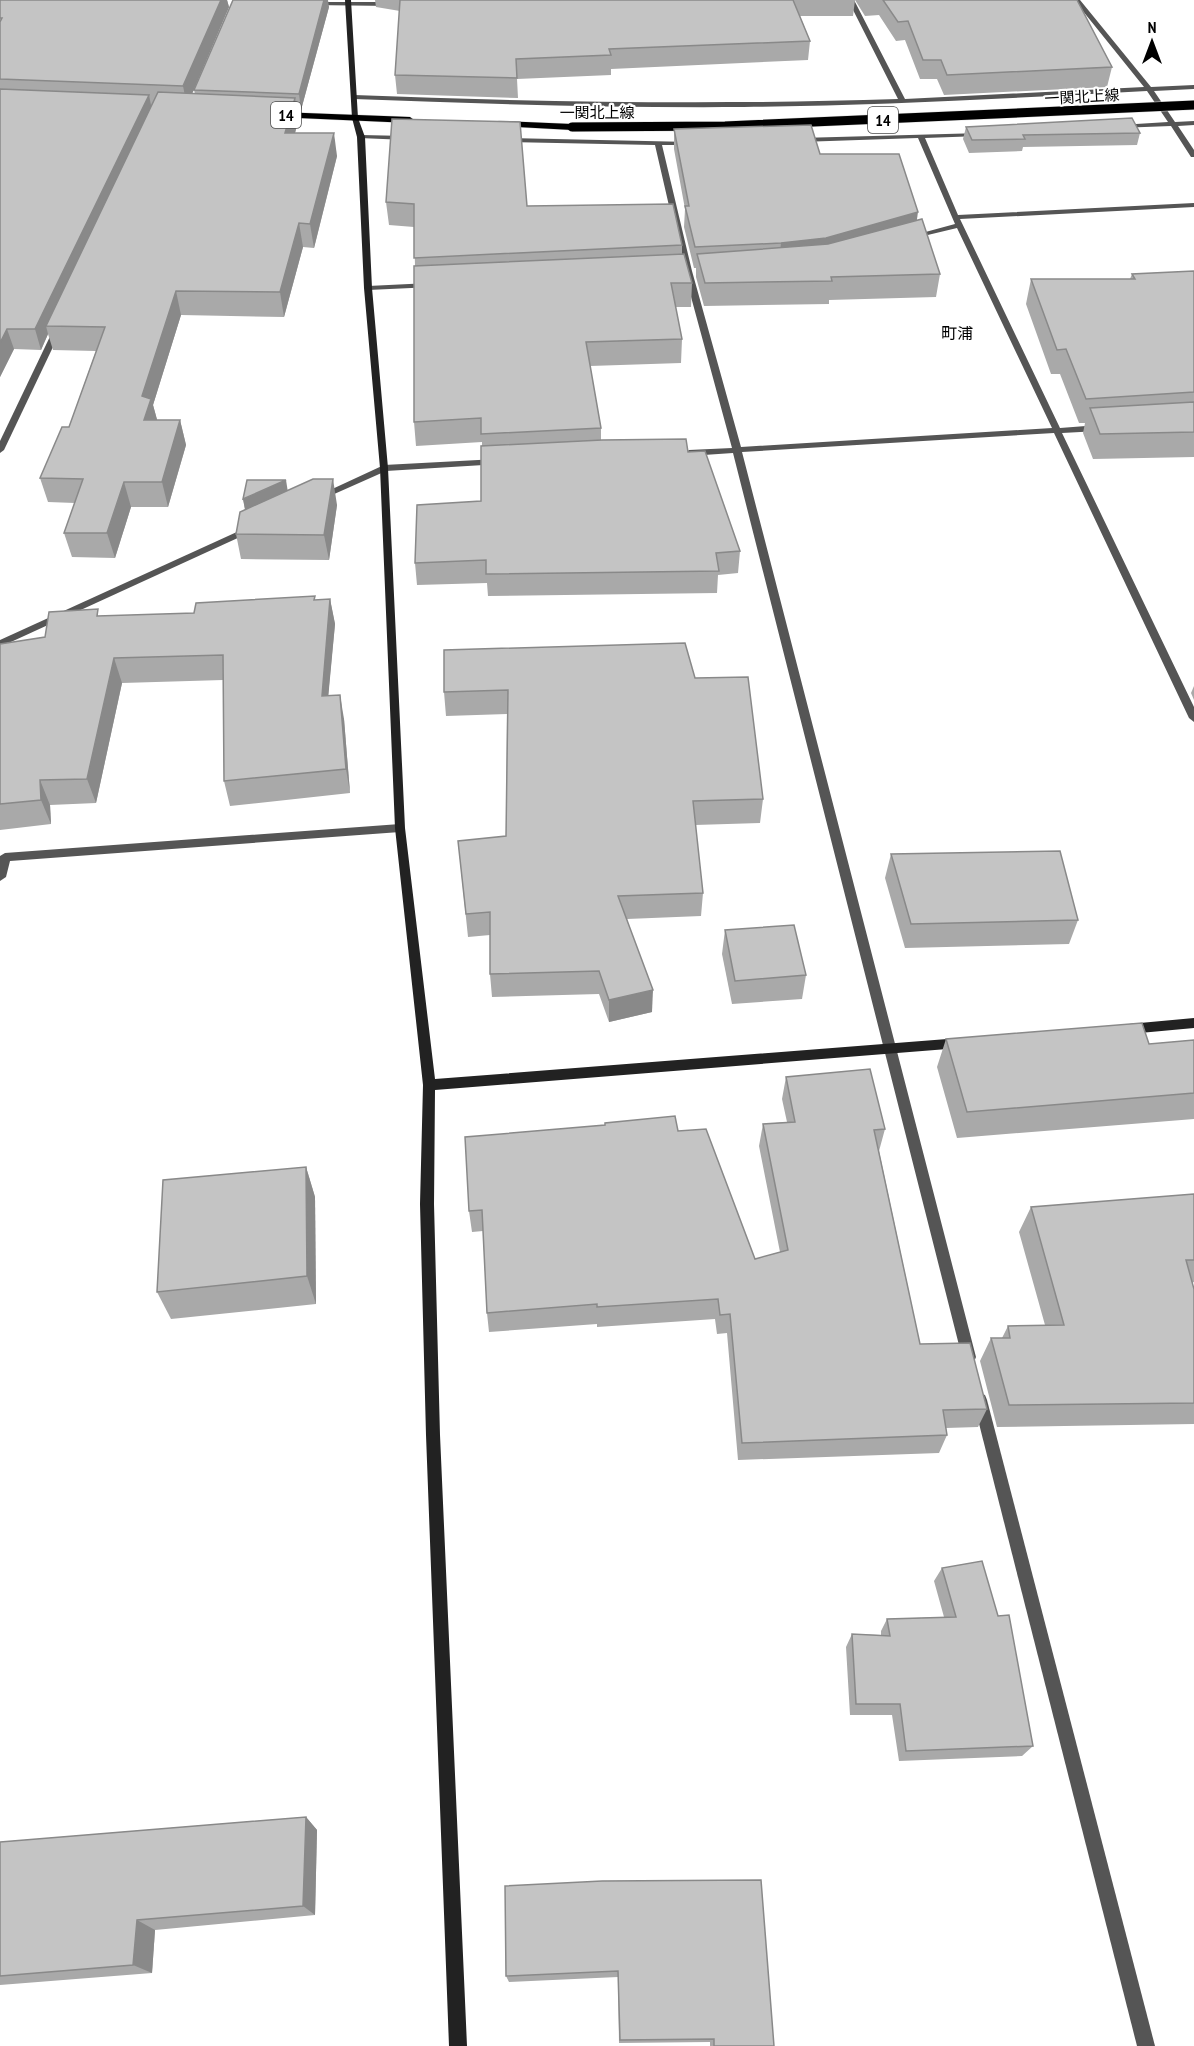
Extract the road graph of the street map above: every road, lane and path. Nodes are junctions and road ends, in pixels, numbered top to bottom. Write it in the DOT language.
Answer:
graph roads {
  1 [pos="852,0"];
  2 [pos="1077,0"];
  3 [pos="348,2"];
  4 [pos="305,4"];
  5 [pos="402,4"];
  6 [pos="1194,87"];
  7 [pos="1149,89"];
  8 [pos="354,97"];
  9 [pos="902,100"];
  10 [pos="1194,105"];
  11 [pos="273,115"];
  12 [pos="355,118"];
  13 [pos="423,121"];
  14 [pos="1194,123"];
  15 [pos="492,124"];
  16 [pos="1173,124"];
  17 [pos="1115,127"];
  18 [pos="989,133"];
  19 [pos="361,137"];
  20 [pos="921,137"];
  21 [pos="419,139"];
  22 [pos="503,140"];
  23 [pos="789,140"];
  24 [pos="694,143"];
  25 [pos="658,144"];
  26 [pos="1194,155"];
  27 [pos="1194,205"];
  28 [pos="958,221"];
  29 [pos="903,239"];
  30 [pos="438,284"];
  31 [pos="368,288"];
  32 [pos="60,322"];
  33 [pos="1114,427"];
  34 [pos="1057,430"];
  35 [pos="0,450"];
  36 [pos="737,450"];
  37 [pos="678,453"];
  38 [pos="502,462"];
  39 [pos="384,468"];
  40 [pos="315,500"];
  41 [pos="261,525"];
  42 [pos="0,644"];
  43 [pos="1194,717"];
  44 [pos="400,828"];
  45 [pos="0,877"];
  46 [pos="1194,1023"];
  47 [pos="1112,1030"];
  48 [pos="971,1042"];
  49 [pos="889,1048"];
  50 [pos="429,1085"];
  51 [pos="971,1368"];
  52 [pos="977,1391"];
  53 [pos="458,2046"];
  54 [pos="1146,2046"];
  1 -- 9 [label="street"];
  2 -- 7 [label="street"];
  3 -- 4 [label="street"];
  3 -- 5 [label="street"];
  3 -- 8 [label="street"];
  6 -- 7 [label="street"];
  7 -- 9 [label="street"];
  7 -- 16 [label="street"];
  8 -- 9 [label="street"];
  8 -- 12 [label="street"];
  10 -- 15 [label="main road, 一関北上線 / 14, bridge"];
  11 -- 12 [label="main road, 14"];
  12 -- 13 [label="main road, 14"];
  12 -- 19 [label="street"];
  14 -- 16 [label="street"];
  16 -- 17 [label="street"];
  16 -- 26 [label="street"];
  18 -- 20 [label="street"];
  19 -- 21 [label="street"];
  19 -- 31 [label="street"];
  20 -- 23 [label="street"];
  20 -- 28 [label="street"];
  22 -- 25 [label="street"];
  24 -- 25 [label="street"];
  25 -- 36 [label="street"];
  27 -- 28 [label="street"];
  28 -- 29 [label="street"];
  28 -- 34 [label="street"];
  30 -- 31 [label="street"];
  31 -- 39 [label="street"];
  32 -- 35 [label="street"];
  33 -- 34 [label="street"];
  34 -- 36 [label="street"];
  34 -- 43 [label="street"];
  36 -- 37 [label="street"];
  36 -- 49 [label="street"];
  38 -- 39 [label="street"];
  39 -- 40 [label="street"];
  39 -- 44 [label="street"];
  41 -- 42 [label="street"];
  44 -- 45 [label="street"];
  44 -- 50 [label="street"];
  46 -- 47 [label="street"];
  48 -- 49 [label="street"];
  49 -- 50 [label="street"];
  49 -- 51 [label="street"];
  50 -- 53 [label="street"];
  52 -- 54 [label="street"];
}
